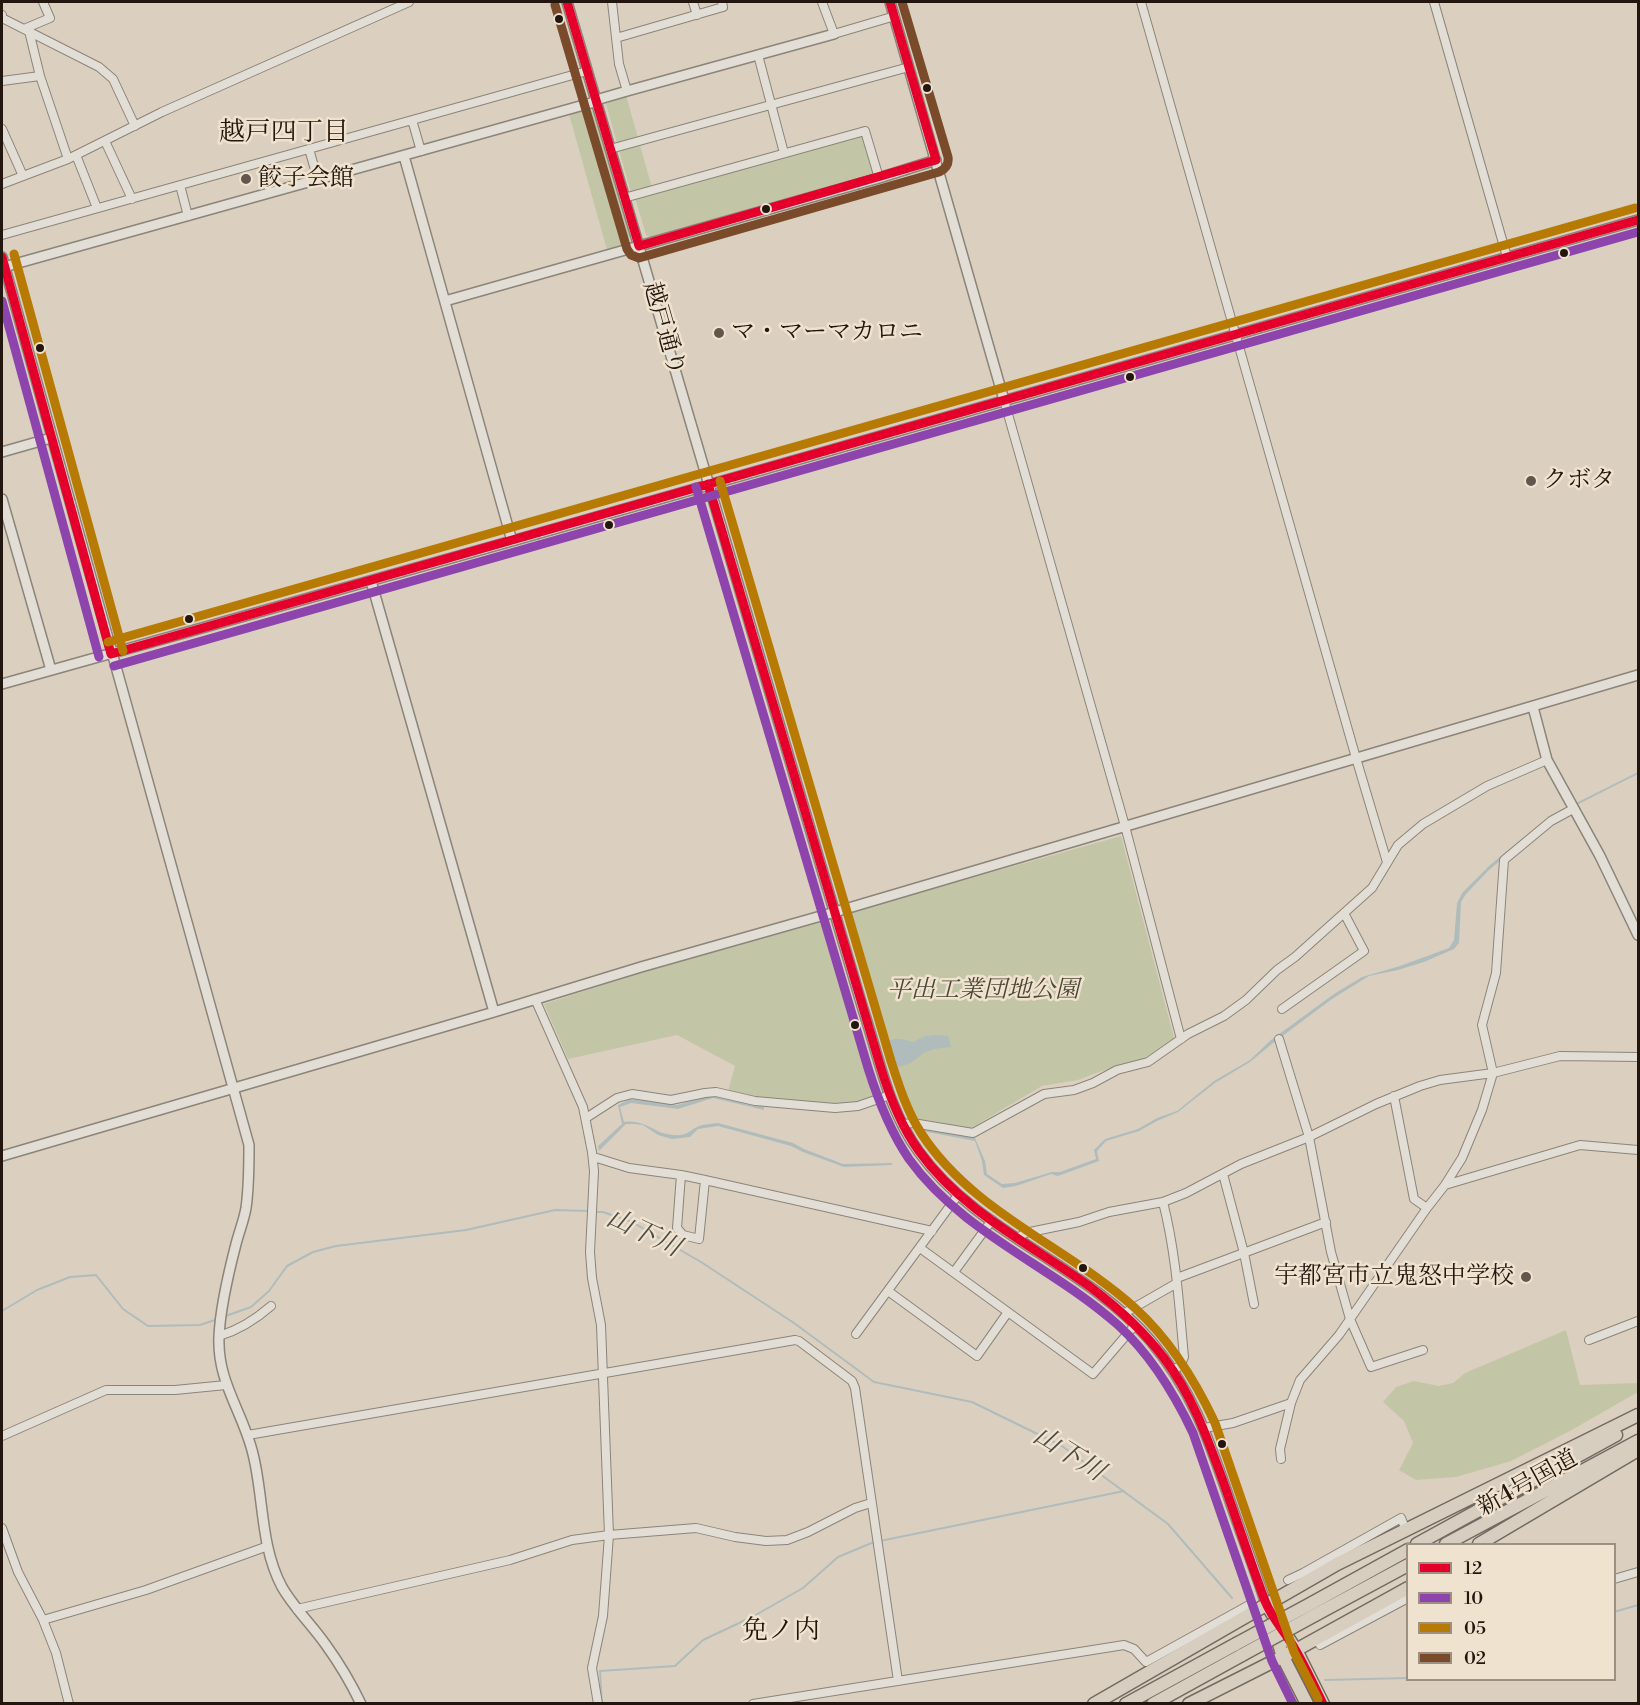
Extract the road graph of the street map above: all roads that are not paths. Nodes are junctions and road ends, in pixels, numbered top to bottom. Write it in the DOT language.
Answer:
graph roads {
  1 [pos="43,2"];
  2 [pos="409,2"];
  3 [pos="567,2"];
  4 [pos="612,2"];
  5 [pos="693,2"];
  6 [pos="722,2"];
  7 [pos="822,2"];
  8 [pos="890,2"];
  9 [pos="1141,2"];
  10 [pos="1434,2"];
  11 [pos="2,15"];
  12 [pos="697,15"];
  13 [pos="895,16"];
  14 [pos="26,30"];
  15 [pos="834,34"];
  16 [pos="616,38"];
  17 [pos="758,55"];
  18 [pos="909,67"];
  19 [pos="587,70"];
  20 [pos="40,76"];
  21 [pos="2,81"];
  22 [pos="627,91"];
  23 [pos="596,100"];
  24 [pos="771,105"];
  25 [pos="412,120"];
  26 [pos="135,126"];
  27 [pos="2,129"];
  28 [pos="105,141"];
  29 [pos="309,149"];
  30 [pos="610,149"];
  31 [pos="421,151"];
  32 [pos="784,153"];
  33 [pos="76,155"];
  34 [pos="404,156"];
  35 [pos="68,159"];
  36 [pos="936,160"];
  37 [pos="23,176"];
  38 [pos="879,178"];
  39 [pos="318,180"];
  40 [pos="2,184"];
  41 [pos="180,185"];
  42 [pos="624,198"];
  43 [pos="132,199"];
  44 [pos="97,208"];
  45 [pos="188,216"];
  46 [pos="1638,220"];
  47 [pos="2,235"];
  48 [pos="639,246"];
  49 [pos="1507,257"];
  50 [pos="3,262"];
  51 [pos="445,301"];
  52 [pos="1236,335"];
  53 [pos="1004,400"];
  54 [pos="51,438"];
  55 [pos="2,452"];
  56 [pos="708,484"];
  57 [pos="2,498"];
  58 [pos="513,541"];
  59 [pos="371,580"];
  60 [pos="111,654"];
  61 [pos="51,670"];
  62 [pos="1638,675"];
  63 [pos="2,684"];
  64 [pos="1533,707"];
  65 [pos="1356,758"];
  66 [pos="1547,759"];
  67 [pos="1574,809"];
  68 [pos="1125,826"];
  69 [pos="1387,862"];
  70 [pos="835,912"];
  71 [pos="1344,913"];
  72 [pos="1638,935"];
  73 [pos="535,999"];
  74 [pos="1282,1009"];
  75 [pos="494,1012"];
  76 [pos="1181,1039"];
  77 [pos="1279,1039"];
  78 [pos="1638,1057"];
  79 [pos="1493,1073"];
  80 [pos="233,1088"];
  81 [pos="890,1095"];
  82 [pos="1394,1096"];
  83 [pos="586,1118"];
  84 [pos="903,1124"];
  85 [pos="1309,1137"];
  86 [pos="1638,1150"];
  87 [pos="2,1156"];
  88 [pos="593,1158"];
  89 [pos="1223,1174"];
  90 [pos="681,1175"];
  91 [pos="705,1180"];
  92 [pos="1445,1185"];
  93 [pos="958,1195"];
  94 [pos="1163,1202"];
  95 [pos="1427,1208"];
  96 [pos="992,1220"];
  97 [pos="1326,1222"];
  98 [pos="932,1231"];
  99 [pos="1018,1238"];
  100 [pos="920,1248"];
  101 [pos="1244,1253"];
  102 [pos="954,1272"];
  103 [pos="1177,1281"];
  104 [pos="888,1291"];
  105 [pos="1254,1304"];
  106 [pos="271,1306"];
  107 [pos="1008,1312"];
  108 [pos="1123,1314"];
  109 [pos="1350,1319"];
  110 [pos="1638,1321"];
  111 [pos="1135,1324"];
  112 [pos="856,1334"];
  113 [pos="219,1336"];
  114 [pos="1589,1340"];
  115 [pos="1423,1350"];
  116 [pos="1173,1370"];
  117 [pos="603,1374"];
  118 [pos="226,1385"];
  119 [pos="1291,1403"];
  120 [pos="1638,1415"];
  121 [pos="1638,1423"];
  122 [pos="1204,1428"];
  123 [pos="248,1435"];
  124 [pos="2,1436"];
  125 [pos="1638,1441"];
  126 [pos="1638,1450"];
  127 [pos="1281,1459"];
  128 [pos="871,1503"];
  129 [pos="1403,1523"];
  130 [pos="2,1528"];
  131 [pos="609,1535"];
  132 [pos="1421,1543"];
  133 [pos="1450,1543"];
  134 [pos="1482,1543"];
  135 [pos="267,1546"];
  136 [pos="1406,1551"];
  137 [pos="1406,1565"];
  138 [pos="1638,1572"];
  139 [pos="1616,1578"];
  140 [pos="1288,1580"];
  141 [pos="1406,1589"];
  142 [pos="1406,1599"];
  143 [pos="1262,1606"];
  144 [pos="1314,1608"];
  145 [pos="297,1609"];
  146 [pos="43,1620"];
  147 [pos="1320,1645"];
  148 [pos="1239,1649"];
  149 [pos="1296,1650"];
  150 [pos="1283,1657"];
  151 [pos="898,1681"];
  152 [pos="69,1704"];
  153 [pos="361,1704"];
  154 [pos="598,1704"];
  155 [pos="753,1704"];
  156 [pos="1094,1704"];
  157 [pos="1126,1704"];
  158 [pos="1153,1704"];
  159 [pos="1189,1704"];
  160 [pos="1307,1704"];
  161 [pos="1323,1704"];
  1 -- 14 [label="street"];
  2 -- 26 [label="street"];
  3 -- 19 [label="street, 越戸通り"];
  4 -- 16 [label="street"];
  5 -- 12 [label="street"];
  6 -- 12 [label="street"];
  7 -- 15 [label="street"];
  8 -- 13 [label="street"];
  9 -- 52 [label="street"];
  10 -- 49 [label="street"];
  11 -- 14 [label="street"];
  12 -- 16 [label="street"];
  13 -- 15 [label="street"];
  13 -- 18 [label="street"];
  14 -- 20 [label="street"];
  14 -- 26 [label="street"];
  15 -- 17 [label="street"];
  16 -- 22 [label="street"];
  17 -- 22 [label="street"];
  17 -- 24 [label="street"];
  18 -- 24 [label="street"];
  18 -- 36 [label="street"];
  19 -- 23 [label="street, 越戸通り"];
  19 -- 25 [label="street"];
  20 -- 21 [label="street"];
  20 -- 35 [label="street"];
  22 -- 23 [label="street"];
  23 -- 30 [label="street, 越戸通り"];
  23 -- 31 [label="street"];
  24 -- 30 [label="street"];
  24 -- 32 [label="street"];
  25 -- 29 [label="street"];
  25 -- 31 [label="street"];
  26 -- 28 [label="street"];
  27 -- 37 [label="street"];
  28 -- 33 [label="street"];
  28 -- 43 [label="street"];
  29 -- 39 [label="street"];
  29 -- 41 [label="street"];
  30 -- 42 [label="street, 越戸通り"];
  31 -- 34 [label="street"];
  32 -- 38 [label="street"];
  32 -- 42 [label="street"];
  33 -- 35 [label="street"];
  33 -- 44 [label="street"];
  34 -- 39 [label="street"];
  34 -- 51 [label="street"];
  35 -- 37 [label="street"];
  36 -- 38 [label="street"];
  36 -- 53 [label="street"];
  37 -- 40 [label="street"];
  38 -- 48 [label="street"];
  39 -- 45 [label="street"];
  41 -- 43 [label="street"];
  41 -- 45 [label="street"];
  42 -- 48 [label="street, 越戸通り"];
  43 -- 44 [label="street"];
  44 -- 47 [label="street"];
  45 -- 50 [label="street"];
  46 -- 49 [label="street"];
  48 -- 51 [label="street"];
  48 -- 56 [label="street, 越戸通り"];
  49 -- 52 [label="street"];
  50 -- 54 [label="street"];
  51 -- 58 [label="street"];
  52 -- 53 [label="street"];
  52 -- 65 [label="street"];
  53 -- 56 [label="street"];
  53 -- 68 [label="street"];
  54 -- 55 [label="street"];
  54 -- 60 [label="street"];
  56 -- 58 [label="street"];
  56 -- 70 [label="street, 越戸通り"];
  57 -- 61 [label="street"];
  58 -- 59 [label="street"];
  59 -- 60 [label="street"];
  59 -- 75 [label="street"];
  60 -- 61 [label="street"];
  60 -- 80 [label="street"];
  61 -- 63 [label="street"];
  62 -- 64 [label="street"];
  64 -- 65 [label="street"];
  64 -- 66 [label="street"];
  65 -- 68 [label="street"];
  65 -- 69 [label="street"];
  66 -- 67 [label="street"];
  66 -- 69 [label="street"];
  67 -- 72 [label="street"];
  67 -- 79 [label="street"];
  68 -- 70 [label="street"];
  68 -- 76 [label="street"];
  69 -- 71 [label="street"];
  70 -- 73 [label="street"];
  70 -- 81 [label="street, 越戸通り"];
  71 -- 74 [label="street"];
  71 -- 76 [label="street"];
  73 -- 75 [label="street"];
  73 -- 83 [label="street"];
  75 -- 80 [label="street"];
  76 -- 84 [label="street"];
  77 -- 85 [label="street"];
  78 -- 79 [label="street"];
  79 -- 82 [label="street"];
  79 -- 92 [label="street"];
  80 -- 87 [label="street"];
  80 -- 113 [label="street"];
  81 -- 83 [label="street"];
  81 -- 84 [label="street, 越戸通り"];
  82 -- 85 [label="street"];
  82 -- 95 [label="street"];
  83 -- 88 [label="street"];
  84 -- 93 [label="street, 越戸通り"];
  85 -- 89 [label="street"];
  85 -- 97 [label="street"];
  86 -- 92 [label="street"];
  88 -- 90 [label="street"];
  88 -- 117 [label="street"];
  89 -- 94 [label="street"];
  89 -- 101 [label="street"];
  90 -- 91 [label="street"];
  90 -- 91 [label="street"];
  91 -- 98 [label="street"];
  92 -- 95 [label="street"];
  93 -- 96 [label="street, 越戸通り"];
  93 -- 98 [label="street"];
  94 -- 99 [label="street"];
  94 -- 103 [label="street"];
  95 -- 109 [label="street"];
  96 -- 99 [label="street, 越戸通り"];
  96 -- 102 [label="street"];
  97 -- 101 [label="street"];
  97 -- 109 [label="street"];
  98 -- 100 [label="street"];
  99 -- 108 [label="street, 越戸通り"];
  100 -- 102 [label="street"];
  100 -- 104 [label="street"];
  101 -- 103 [label="street"];
  101 -- 105 [label="street"];
  102 -- 107 [label="street"];
  103 -- 108 [label="street"];
  103 -- 116 [label="street"];
  104 -- 107 [label="street"];
  104 -- 112 [label="street"];
  106 -- 113 [label="street"];
  107 -- 111 [label="street"];
  108 -- 111 [label="street, 越戸通り"];
  109 -- 115 [label="street"];
  109 -- 119 [label="street"];
  110 -- 114 [label="street"];
  111 -- 116 [label="street, 越戸通り"];
  113 -- 118 [label="street"];
  116 -- 122 [label="street, 越戸通り"];
  117 -- 123 [label="street"];
  117 -- 128 [label="street"];
  117 -- 131 [label="street"];
  118 -- 123 [label="street"];
  118 -- 124 [label="street"];
  119 -- 122 [label="street"];
  119 -- 127 [label="street"];
  120 -- 143 [label="main road"];
  121 -- 132 [label="main road, 新4号国道"];
  122 -- 143 [label="street, 越戸通り"];
  123 -- 135 [label="street"];
  125 -- 133 [label="main road, 新4号国道"];
  126 -- 134 [label="main road"];
  128 -- 131 [label="street"];
  128 -- 151 [label="street"];
  129 -- 140 [label="street"];
  130 -- 146 [label="street"];
  131 -- 145 [label="street"];
  131 -- 154 [label="street"];
  135 -- 145 [label="street"];
  135 -- 146 [label="street"];
  136 -- 144 [label="main road"];
  137 -- 144 [label="main road"];
  138 -- 139 [label="street"];
  141 -- 149 [label="main road"];
  142 -- 147 [label="street"];
  143 -- 149 [label="main road"];
  143 -- 150 [label="main road"];
  143 -- 151 [label="street"];
  143 -- 156 [label="main road"];
  144 -- 148 [label="main road, bridge"];
  145 -- 153 [label="street"];
  146 -- 152 [label="street"];
  148 -- 157 [label="main road"];
  148 -- 158 [label="main road"];
  149 -- 150 [label="main road"];
  149 -- 161 [label="main road"];
  150 -- 159 [label="main road"];
  150 -- 160 [label="main road"];
  151 -- 155 [label="street"];
}
